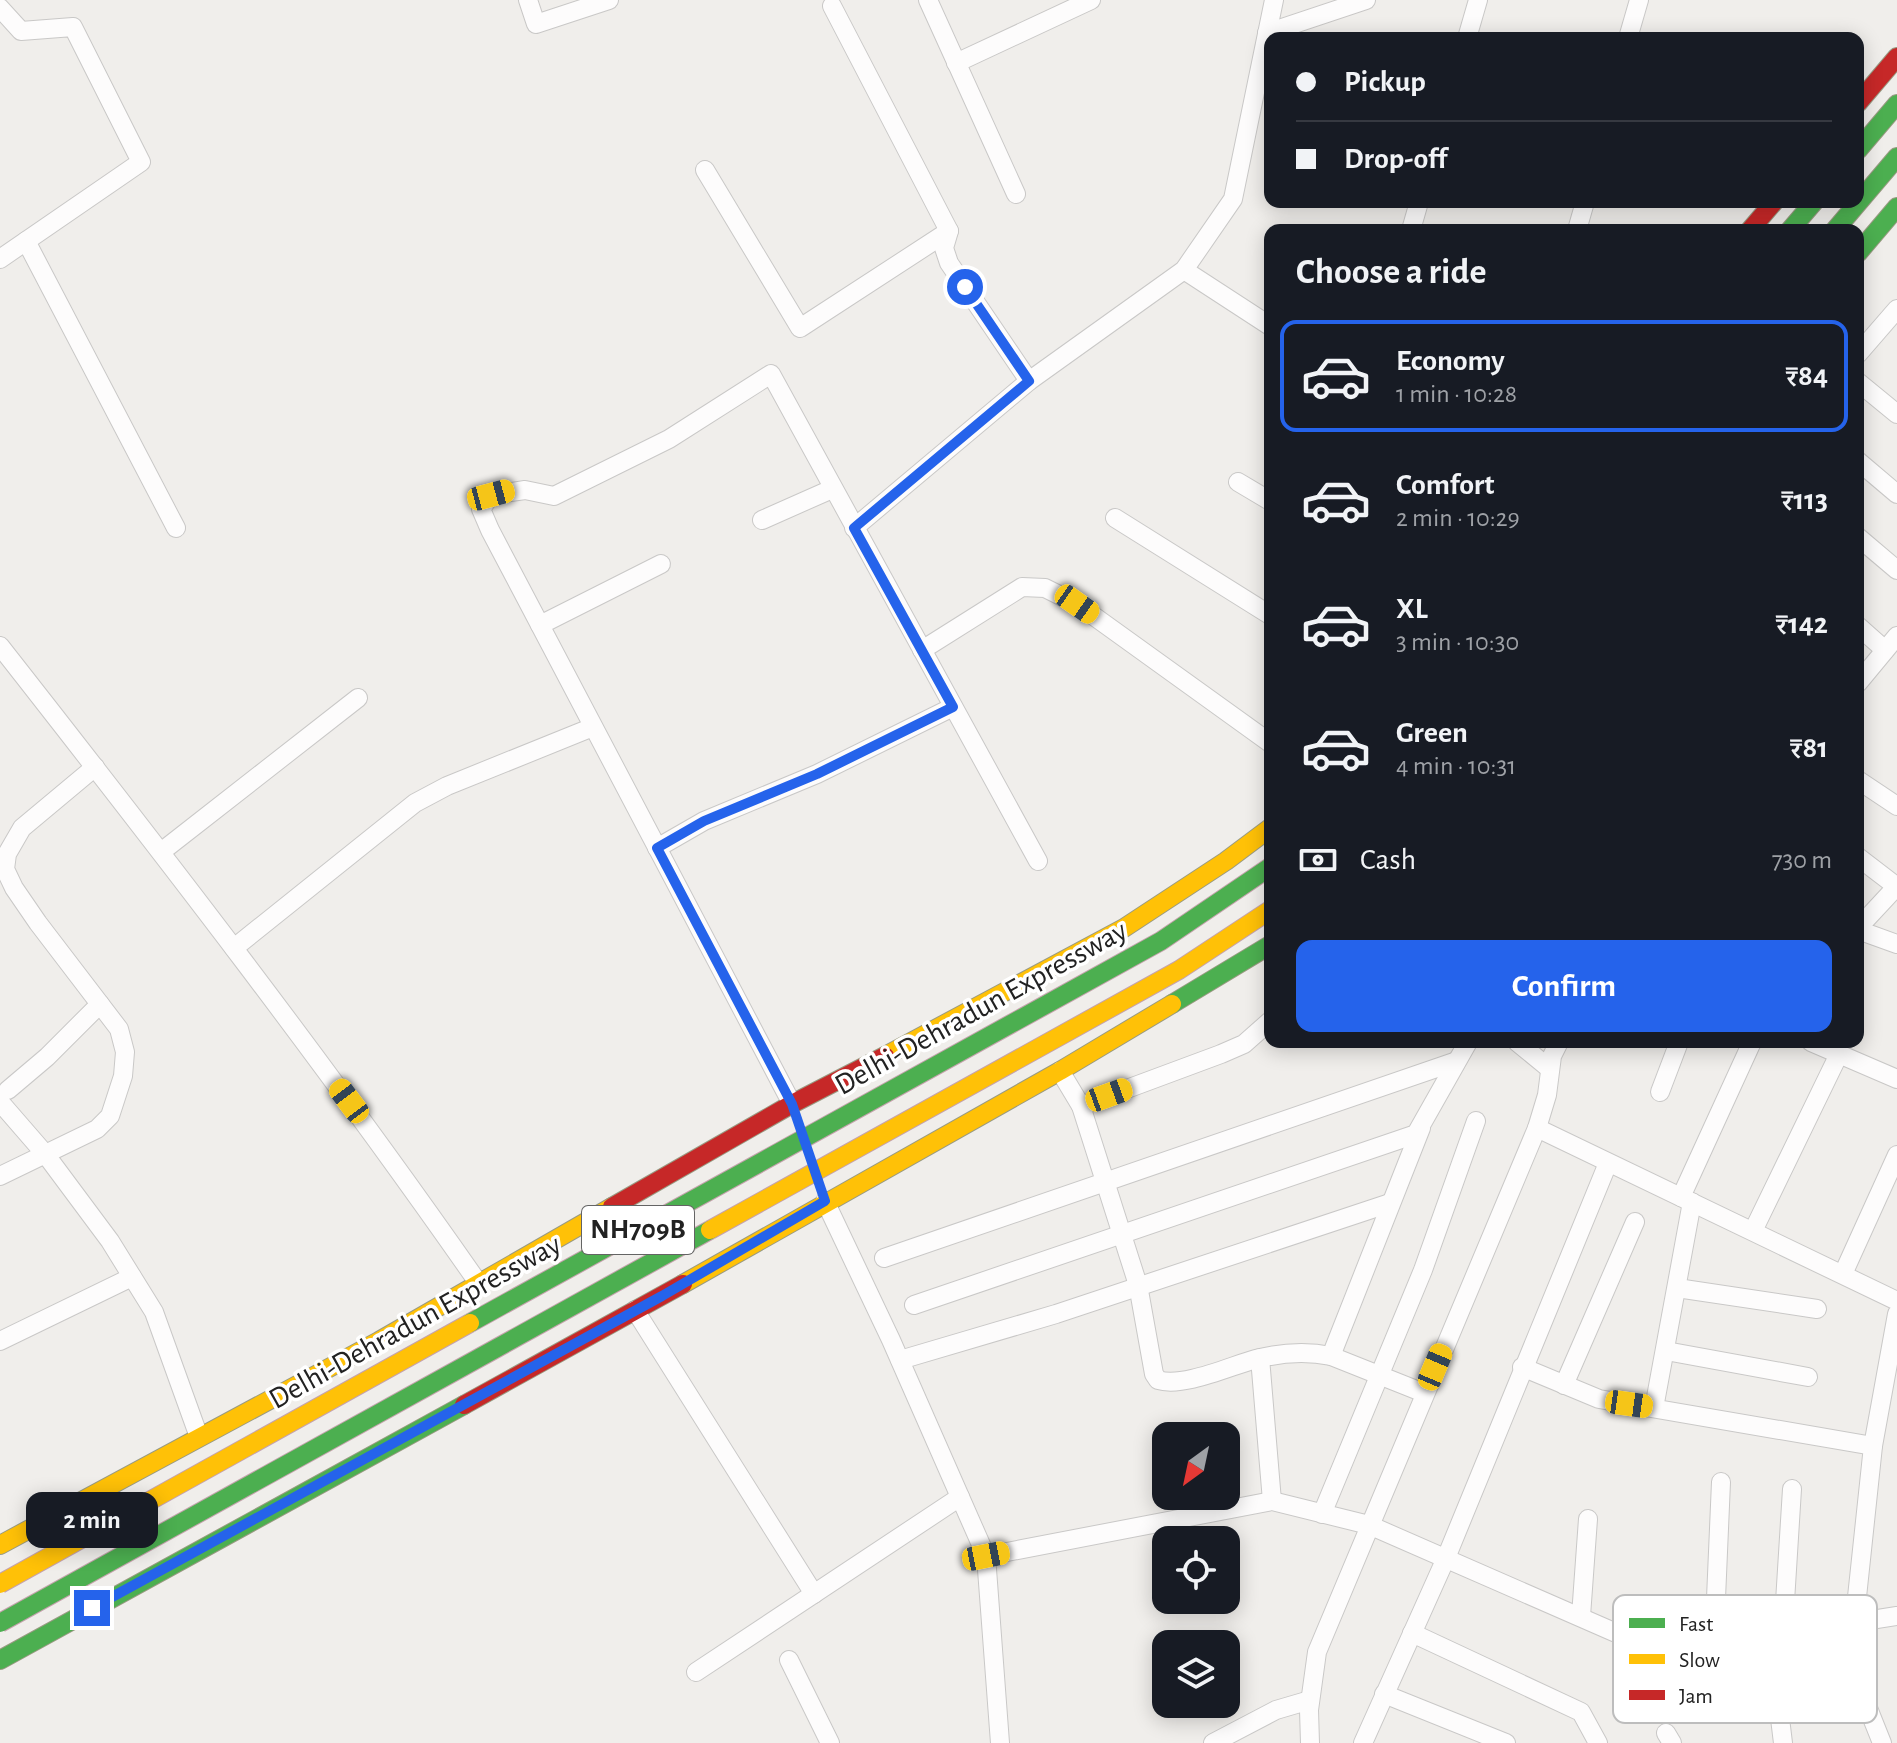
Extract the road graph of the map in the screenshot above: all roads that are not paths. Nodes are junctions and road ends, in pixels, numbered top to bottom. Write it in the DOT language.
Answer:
graph roads {
  1 [pos="528,0"];
  2 [pos="609,0"];
  3 [pos="928,0"];
  4 [pos="1091,0"];
  5 [pos="1274,0"];
  6 [pos="1366,0"];
  7 [pos="1478,0"];
  8 [pos="1639,0"];
  9 [pos="832,6"];
  10 [pos="0,8"];
  11 [pos="1267,32"];
  12 [pos="1270,32"];
  13 [pos="1469,32"];
  14 [pos="1630,32"];
  15 [pos="1264,48"];
  16 [pos="1897,57"];
  17 [pos="956,63"];
  18 [pos="1864,96"];
  19 [pos="1897,104"];
  20 [pos="1864,143"];
  21 [pos="1897,157"];
  22 [pos="705,170"];
  23 [pos="1016,194"];
  24 [pos="1864,196"];
  25 [pos="1897,207"];
  26 [pos="1769,208"];
  27 [pos="1809,208"];
  28 [pos="1854,208"];
  29 [pos="1755,224"];
  30 [pos="1795,224"];
  31 [pos="1840,224"];
  32 [pos="949,231"];
  33 [pos="26,241"];
  34 [pos="1864,246"];
  35 [pos="0,259"];
  36 [pos="1184,270"];
  37 [pos="1894,319"];
  38 [pos="1264,322"];
  39 [pos="1864,348"];
  40 [pos="1029,381"];
  41 [pos="1864,387"];
  42 [pos="1897,414"];
  43 [pos="1864,466"];
  44 [pos="1238,482"];
  45 [pos="832,489"];
  46 [pos="1897,494"];
  47 [pos="1264,497"];
  48 [pos="1115,518"];
  49 [pos="762,520"];
  50 [pos="176,528"];
  51 [pos="854,528"];
  52 [pos="1864,542"];
  53 [pos="661,564"];
  54 [pos="1897,570"];
  55 [pos="1264,611"];
  56 [pos="540,625"];
  57 [pos="1864,629"];
  58 [pos="1891,643"];
  59 [pos="0,646"];
  60 [pos="922,650"];
  61 [pos="1864,676"];
  62 [pos="358,698"];
  63 [pos="953,707"];
  64 [pos="593,727"];
  65 [pos="1264,739"];
  66 [pos="95,767"];
  67 [pos="1864,784"];
  68 [pos="1897,806"];
  69 [pos="1264,832"];
  70 [pos="657,848"];
  71 [pos="161,852"];
  72 [pos="4,856"];
  73 [pos="1038,861"];
  74 [pos="1864,861"];
  75 [pos="1264,871"];
  76 [pos="1897,886"];
  77 [pos="1264,914"];
  78 [pos="1864,922"];
  79 [pos="1864,931"];
  80 [pos="1897,944"];
  81 [pos="234,948"];
  82 [pos="1264,949"];
  83 [pos="100,1004"];
  84 [pos="1264,1026"];
  85 [pos="1464,1048"];
  86 [pos="1524,1048"];
  87 [pos="1556,1048"];
  88 [pos="1677,1048"];
  89 [pos="1749,1048"];
  90 [pos="1825,1048"];
  91 [pos="1839,1054"];
  92 [pos="1454,1062"];
  93 [pos="1550,1069"];
  94 [pos="1060,1071"];
  95 [pos="1897,1079"];
  96 [pos="1660,1092"];
  97 [pos="4,1096"];
  98 [pos="792,1104"];
  99 [pos="1081,1106"];
  100 [pos="1476,1121"];
  101 [pos="1422,1125"];
  102 [pos="1537,1128"];
  103 [pos="46,1155"];
  104 [pos="1897,1155"];
  105 [pos="1608,1163"];
  106 [pos="0,1176"];
  107 [pos="1105,1181"];
  108 [pos="1686,1200"];
  109 [pos="825,1201"];
  110 [pos="1390,1203"];
  111 [pos="1635,1222"];
  112 [pos="1753,1231"];
  113 [pos="1121,1233"];
  114 [pos="884,1258"];
  115 [pos="1843,1274"];
  116 [pos="132,1277"];
  117 [pos="479,1284"];
  118 [pos="1138,1285"];
  119 [pos="1677,1288"];
  120 [pos="1897,1301"];
  121 [pos="914,1305"];
  122 [pos="1817,1309"];
  123 [pos="635,1310"];
  124 [pos="1897,1314"];
  125 [pos="0,1341"];
  126 [pos="1666,1351"];
  127 [pos="1331,1356"];
  128 [pos="1260,1358"];
  129 [pos="900,1360"];
  130 [pos="1522,1367"];
  131 [pos="1379,1375"];
  132 [pos="1808,1377"];
  133 [pos="1564,1385"];
  134 [pos="1424,1393"];
  135 [pos="1654,1408"];
  136 [pos="199,1437"];
  137 [pos="1873,1446"];
  138 [pos="1721,1482"];
  139 [pos="1792,1489"];
  140 [pos="960,1497"];
  141 [pos="1272,1501"];
  142 [pos="1322,1514"];
  143 [pos="1588,1519"];
  144 [pos="1369,1525"];
  145 [pos="0,1545"];
  146 [pos="986,1556"];
  147 [pos="1446,1558"];
  148 [pos="0,1584"];
  149 [pos="814,1594"];
  150 [pos="1716,1595"];
  151 [pos="1780,1595"];
  152 [pos="1857,1595"];
  153 [pos="1581,1616"];
  154 [pos="1897,1616"];
  155 [pos="1877,1620"];
  156 [pos="0,1623"];
  157 [pos="1613,1631"];
  158 [pos="1412,1633"];
  159 [pos="0,1660"];
  160 [pos="789,1660"];
  161 [pos="696,1672"];
  162 [pos="1384,1694"];
  163 [pos="1310,1700"];
  164 [pos="1782,1723"];
  165 [pos="1874,1723"];
  166 [pos="1222,1741"];
  167 [pos="830,1743"];
  168 [pos="1000,1743"];
  169 [pos="1310,1743"];
  170 [pos="1363,1743"];
  171 [pos="1506,1743"];
  172 [pos="1598,1743"];
  173 [pos="1783,1743"];
  174 [pos="1882,1743"];
  1 -- 2 [label="street"];
  3 -- 17 [label="street"];
  4 -- 17 [label="street"];
  5 -- 11 [label="street"];
  6 -- 12 [label="street"];
  7 -- 13 [label="street"];
  8 -- 14 [label="street"];
  9 -- 32 [label="street"];
  10 -- 33 [label="street"];
  15 -- 36 [label="street"];
  16 -- 18 [label="main road"];
  17 -- 23 [label="street"];
  19 -- 20 [label="main road"];
  21 -- 24 [label="main road"];
  22 -- 32 [label="street"];
  25 -- 34 [label="main road"];
  26 -- 29 [label="main road"];
  27 -- 30 [label="main road"];
  28 -- 31 [label="main road"];
  32 -- 40 [label="street"];
  33 -- 35 [label="street"];
  33 -- 50 [label="street"];
  36 -- 38 [label="street"];
  36 -- 40 [label="street"];
  37 -- 39 [label="street"];
  40 -- 51 [label="street"];
  41 -- 42 [label="street"];
  43 -- 46 [label="street"];
  44 -- 47 [label="street"];
  45 -- 49 [label="street"];
  45 -- 51 [label="street"];
  45 -- 56 [label="street"];
  48 -- 55 [label="street"];
  51 -- 60 [label="street"];
  52 -- 54 [label="street"];
  53 -- 56 [label="street"];
  56 -- 64 [label="street"];
  57 -- 58 [label="street"];
  58 -- 61 [label="street"];
  59 -- 66 [label="street"];
  60 -- 63 [label="street"];
  60 -- 65 [label="street"];
  62 -- 71 [label="street"];
  63 -- 70 [label="street"];
  63 -- 73 [label="street"];
  64 -- 70 [label="street"];
  64 -- 81 [label="street"];
  66 -- 71 [label="street"];
  66 -- 72 [label="street"];
  67 -- 68 [label="street"];
  69 -- 98 [label="main road"];
  70 -- 98 [label="street"];
  71 -- 81 [label="street"];
  72 -- 83 [label="street"];
  74 -- 76 [label="street"];
  75 -- 148 [label="main road, Delhi-Dehradun Expressway / NH709B, bridge"];
  76 -- 78 [label="street"];
  77 -- 156 [label="main road, Delhi-Dehradun Expressway / NH709B, bridge"];
  79 -- 80 [label="street"];
  81 -- 117 [label="street"];
  82 -- 94 [label="main road"];
  83 -- 97 [label="street"];
  83 -- 103 [label="street"];
  84 -- 99 [label="street"];
  85 -- 92 [label="street"];
  86 -- 93 [label="street"];
  87 -- 93 [label="street"];
  88 -- 96 [label="street"];
  89 -- 108 [label="street"];
  90 -- 91 [label="street"];
  91 -- 95 [label="street"];
  91 -- 112 [label="street"];
  92 -- 101 [label="street"];
  92 -- 107 [label="street"];
  93 -- 102 [label="street"];
  94 -- 99 [label="street"];
  94 -- 109 [label="main road"];
  97 -- 103 [label="street"];
  98 -- 109 [label="main road"];
  98 -- 117 [label="main road"];
  99 -- 107 [label="street"];
  100 -- 131 [label="street"];
  101 -- 110 [label="street"];
  101 -- 113 [label="street"];
  102 -- 105 [label="street"];
  102 -- 134 [label="street"];
  103 -- 106 [label="street"];
  103 -- 116 [label="street"];
  104 -- 115 [label="street"];
  105 -- 108 [label="street"];
  105 -- 130 [label="street"];
  107 -- 113 [label="street"];
  107 -- 114 [label="street"];
  108 -- 112 [label="street"];
  108 -- 119 [label="street"];
  109 -- 123 [label="main road"];
  109 -- 129 [label="street"];
  110 -- 118 [label="street"];
  110 -- 127 [label="street"];
  111 -- 133 [label="street"];
  112 -- 115 [label="street"];
  113 -- 118 [label="street"];
  113 -- 121 [label="street"];
  115 -- 120 [label="street"];
  116 -- 125 [label="street"];
  116 -- 136 [label="street"];
  117 -- 136 [label="main road"];
  118 -- 128 [label="street"];
  118 -- 129 [label="street"];
  119 -- 122 [label="street"];
  119 -- 126 [label="street"];
  123 -- 149 [label="street"];
  123 -- 159 [label="main road"];
  124 -- 137 [label="street"];
  126 -- 132 [label="street"];
  126 -- 135 [label="street"];
  127 -- 128 [label="street"];
  127 -- 131 [label="street"];
  128 -- 141 [label="street"];
  129 -- 140 [label="street"];
  130 -- 133 [label="street"];
  130 -- 147 [label="street"];
  131 -- 134 [label="street"];
  131 -- 142 [label="street"];
  133 -- 135 [label="street"];
  134 -- 144 [label="street"];
  135 -- 137 [label="street"];
  136 -- 145 [label="main road"];
  137 -- 152 [label="street"];
  138 -- 150 [label="street"];
  139 -- 151 [label="street"];
  140 -- 146 [label="street"];
  140 -- 149 [label="street"];
  141 -- 142 [label="street"];
  141 -- 146 [label="street"];
  142 -- 144 [label="street"];
  143 -- 153 [label="street"];
  144 -- 147 [label="street"];
  144 -- 163 [label="street"];
  146 -- 168 [label="street"];
  147 -- 153 [label="street"];
  147 -- 158 [label="street"];
  149 -- 161 [label="street"];
  153 -- 157 [label="street"];
  154 -- 155 [label="street"];
  158 -- 162 [label="street"];
  158 -- 172 [label="street"];
  160 -- 167 [label="street"];
  162 -- 170 [label="street"];
  162 -- 171 [label="street"];
  163 -- 166 [label="street"];
  163 -- 169 [label="street"];
  164 -- 173 [label="street"];
  165 -- 174 [label="street"];
}
